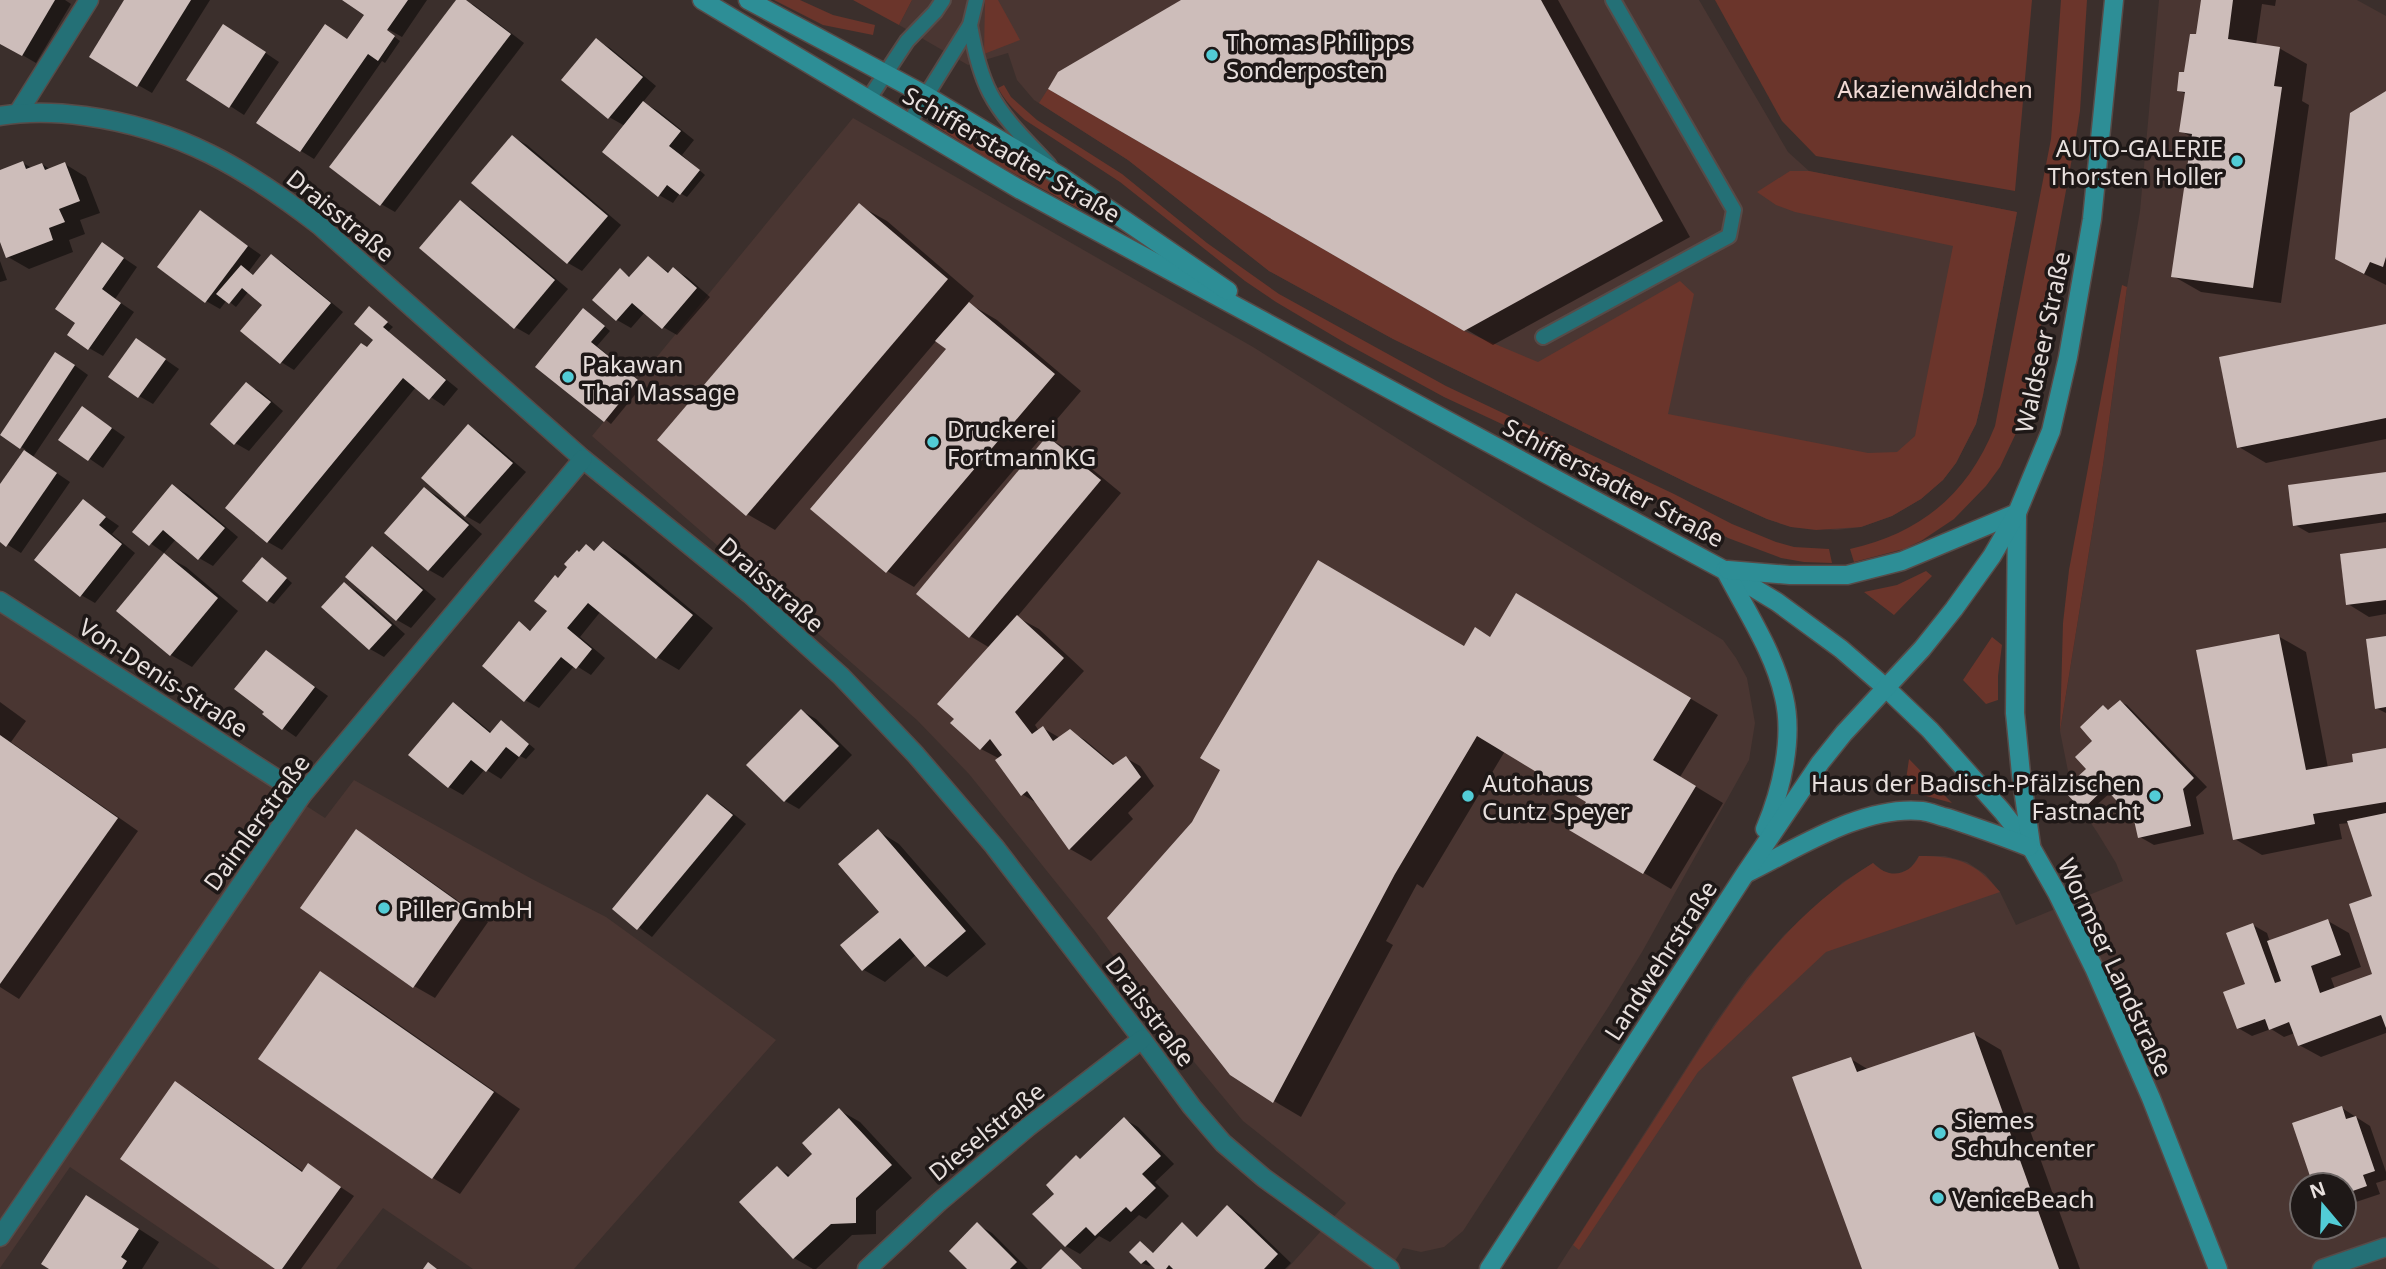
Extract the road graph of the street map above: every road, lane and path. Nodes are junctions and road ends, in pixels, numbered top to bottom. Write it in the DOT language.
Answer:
graph roads {
  1 [pos="89,0"];
  2 [pos="702,0"];
  3 [pos="748,0"];
  4 [pos="943,0"];
  5 [pos="976,0"];
  6 [pos="1613,0"];
  7 [pos="2115,0"];
  8 [pos="970,25"];
  9 [pos="885,72"];
  10 [pos="925,95"];
  11 [pos="868,100"];
  12 [pos="9,114"];
  13 [pos="909,123"];
  14 [pos="1059,176"];
  15 [pos="1543,337"];
  16 [pos="1304,342"];
  17 [pos="583,459"];
  18 [pos="2017,513"];
  19 [pos="1724,570"];
  20 [pos="0,601"];
  21 [pos="1886,688"];
  22 [pos="302,795"];
  23 [pos="2032,849"];
  24 [pos="1745,874"];
  25 [pos="1142,1039"];
  26 [pos="0,1237"];
  27 [pos="2386,1247"];
  28 [pos="867,1269"];
  29 [pos="1390,1269"];
  30 [pos="1489,1269"];
  31 [pos="2218,1269"];
  32 [pos="2322,1269"];
  1 -- 12 [label="street"];
  2 -- 11 [label="main road, Schifferstadter Straße"];
  3 -- 9 [label="main road, Schifferstadter Straße"];
  4 -- 9 [label="lane"];
  5 -- 8 [label="lane"];
  6 -- 15 [label="lane"];
  7 -- 18 [label="main road, Waldseer Straße"];
  8 -- 10 [label="lane"];
  8 -- 14 [label="lane"];
  9 -- 10 [label="main road, Schifferstadter Straße"];
  9 -- 11 [label="lane"];
  10 -- 13 [label="lane"];
  10 -- 14 [label="main road, Schifferstadter Straße"];
  11 -- 13 [label="main road, Schifferstadter Straße"];
  12 -- 17 [label="street, Draisstraße"];
  13 -- 16 [label="main road, Schifferstadter Straße"];
  14 -- 16 [label="main road, Schifferstadter Straße"];
  16 -- 19 [label="main road, Schifferstadter Straße"];
  17 -- 22 [label="street, Daimlerstraße"];
  17 -- 25 [label="street, Draisstraße"];
  18 -- 19 [label="main road"];
  18 -- 21 [label="main road, Waldseer Straße"];
  18 -- 23 [label="main road"];
  19 -- 21 [label="main road, Schifferstadter Straße"];
  19 -- 24 [label="main road"];
  20 -- 22 [label="street, Von-Denis-Straße"];
  21 -- 23 [label="main road, Wormser Landstraße"];
  21 -- 24 [label="main road, Landwehrstraße"];
  22 -- 26 [label="street, Daimlerstraße"];
  23 -- 24 [label="main road"];
  23 -- 31 [label="main road, Wormser Landstraße"];
  24 -- 30 [label="main road, Landwehrstraße"];
  25 -- 28 [label="street, Dieselstraße"];
  25 -- 29 [label="street, Draisstraße"];
  27 -- 32 [label="street"];
}
